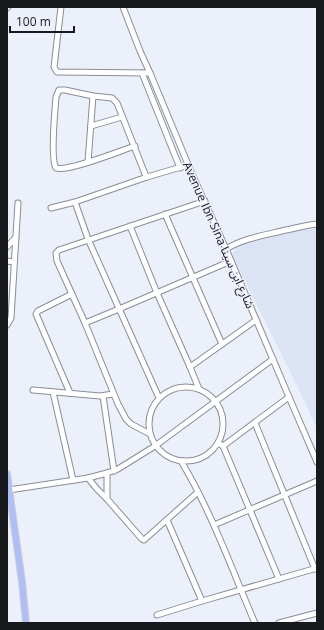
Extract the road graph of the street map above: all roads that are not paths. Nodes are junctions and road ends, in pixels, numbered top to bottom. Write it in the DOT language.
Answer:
graph roads {
  1 [pos="61,7"];
  2 [pos="123,7"];
  3 [pos="142,73"];
  4 [pos="150,73"];
  5 [pos="93,96"];
  6 [pos="122,117"];
  7 [pos="91,126"];
  8 [pos="135,146"];
  9 [pos="88,162"];
  10 [pos="188,165"];
  11 [pos="180,168"];
  12 [pos="147,177"];
  13 [pos="205,201"];
  14 [pos="75,202"];
  15 [pos="18,203"];
  16 [pos="50,208"];
  17 [pos="165,214"];
  18 [pos="317,224"];
  19 [pos="130,226"];
  20 [pos="16,237"];
  21 [pos="88,239"];
  22 [pos="7,247"];
  23 [pos="226,249"];
  24 [pos="7,261"];
  25 [pos="231,261"];
  26 [pos="14,262"];
  27 [pos="192,277"];
  28 [pos="72,294"];
  29 [pos="157,294"];
  30 [pos="119,309"];
  31 [pos="256,320"];
  32 [pos="84,323"];
  33 [pos="7,325"];
  34 [pos="222,344"];
  35 [pos="273,359"];
  36 [pos="190,367"];
  37 [pos="199,389"];
  38 [pos="33,390"];
  39 [pos="53,392"];
  40 [pos="70,393"];
  41 [pos="113,394"];
  42 [pos="103,396"];
  43 [pos="289,397"];
  44 [pos="158,398"];
  45 [pos="216,401"];
  46 [pos="255,423"];
  47 [pos="150,434"];
  48 [pos="220,445"];
  49 [pos="155,446"];
  50 [pos="181,461"];
  51 [pos="317,462"];
  52 [pos="114,471"];
  53 [pos="107,473"];
  54 [pos="7,474"];
  55 [pos="88,478"];
  56 [pos="73,480"];
  57 [pos="317,481"];
  58 [pos="9,490"];
  59 [pos="198,492"];
  60 [pos="285,495"];
  61 [pos="107,499"];
  62 [pos="250,510"];
  63 [pos="167,520"];
  64 [pos="214,525"];
  65 [pos="316,569"];
  66 [pos="279,579"];
  67 [pos="240,590"];
  68 [pos="202,601"];
  69 [pos="317,613"];
  70 [pos="157,615"];
  71 [pos="26,623"];
  72 [pos="255,623"];
  73 [pos="279,623"];
  1 -- 3 [label="street"];
  2 -- 4 [label="street, Avenue Ibn Sina شارع ابن سينا"];
  3 -- 4 [label="street"];
  3 -- 11 [label="street"];
  4 -- 10 [label="street, Avenue Ibn Sina شارع ابن سينا"];
  5 -- 6 [label="street"];
  5 -- 7 [label="street"];
  5 -- 9 [label="street"];
  6 -- 7 [label="street"];
  6 -- 8 [label="street"];
  7 -- 9 [label="street"];
  8 -- 9 [label="street"];
  8 -- 12 [label="street"];
  10 -- 11 [label="street"];
  10 -- 13 [label="street, Avenue Ibn Sina شارع ابن سينا"];
  11 -- 12 [label="street"];
  12 -- 14 [label="street"];
  13 -- 17 [label="street"];
  13 -- 23 [label="street, Avenue Ibn Sina شارع ابن سينا"];
  14 -- 16 [label="street"];
  14 -- 21 [label="street"];
  15 -- 20 [label="street"];
  17 -- 19 [label="street"];
  17 -- 27 [label="street"];
  18 -- 23 [label="street"];
  19 -- 21 [label="street"];
  19 -- 29 [label="street"];
  20 -- 22 [label="street"];
  20 -- 26 [label="street"];
  21 -- 28 [label="street"];
  21 -- 30 [label="street"];
  23 -- 25 [label="street, Avenue Ibn Sina شارع ابن سينا"];
  24 -- 26 [label="street"];
  25 -- 27 [label="street"];
  25 -- 31 [label="street, Avenue Ibn Sina شارع ابن سينا"];
  26 -- 33 [label="street"];
  27 -- 29 [label="street"];
  27 -- 34 [label="street"];
  28 -- 32 [label="street"];
  28 -- 40 [label="street"];
  29 -- 30 [label="street"];
  29 -- 36 [label="street"];
  30 -- 32 [label="street"];
  30 -- 44 [label="street"];
  31 -- 34 [label="street"];
  31 -- 35 [label="street, Avenue Ibn Sina شارع ابن سينا"];
  32 -- 41 [label="street"];
  34 -- 36 [label="street"];
  35 -- 43 [label="street, Avenue Ibn Sina شارع ابن سينا"];
  35 -- 45 [label="street"];
  36 -- 37 [label="street"];
  37 -- 44 [label="street"];
  37 -- 45 [label="street"];
  38 -- 39 [label="street"];
  39 -- 40 [label="street"];
  39 -- 56 [label="street"];
  40 -- 42 [label="street"];
  41 -- 42 [label="street"];
  41 -- 47 [label="street"];
  42 -- 52 [label="street"];
  43 -- 46 [label="street"];
  43 -- 51 [label="street, Avenue Ibn Sina شارع ابن سينا"];
  44 -- 47 [label="street"];
  45 -- 48 [label="street"];
  45 -- 49 [label="street"];
  46 -- 48 [label="street"];
  46 -- 60 [label="street"];
  47 -- 49 [label="street"];
  48 -- 50 [label="street"];
  48 -- 62 [label="street"];
  49 -- 50 [label="street"];
  49 -- 52 [label="street"];
  50 -- 59 [label="street"];
  52 -- 53 [label="street"];
  53 -- 55 [label="street"];
  53 -- 61 [label="street"];
  54 -- 58 [label="main road"];
  55 -- 56 [label="street"];
  55 -- 61 [label="street"];
  56 -- 58 [label="street"];
  57 -- 60 [label="street"];
  58 -- 71 [label="main road"];
  59 -- 63 [label="street"];
  59 -- 64 [label="street"];
  60 -- 62 [label="street"];
  60 -- 65 [label="street"];
  61 -- 63 [label="street"];
  62 -- 64 [label="street"];
  62 -- 66 [label="street"];
  63 -- 68 [label="street"];
  64 -- 67 [label="street"];
  65 -- 66 [label="street"];
  66 -- 67 [label="street"];
  67 -- 68 [label="street"];
  67 -- 72 [label="street"];
  68 -- 70 [label="street"];
  69 -- 73 [label="street"];
}
